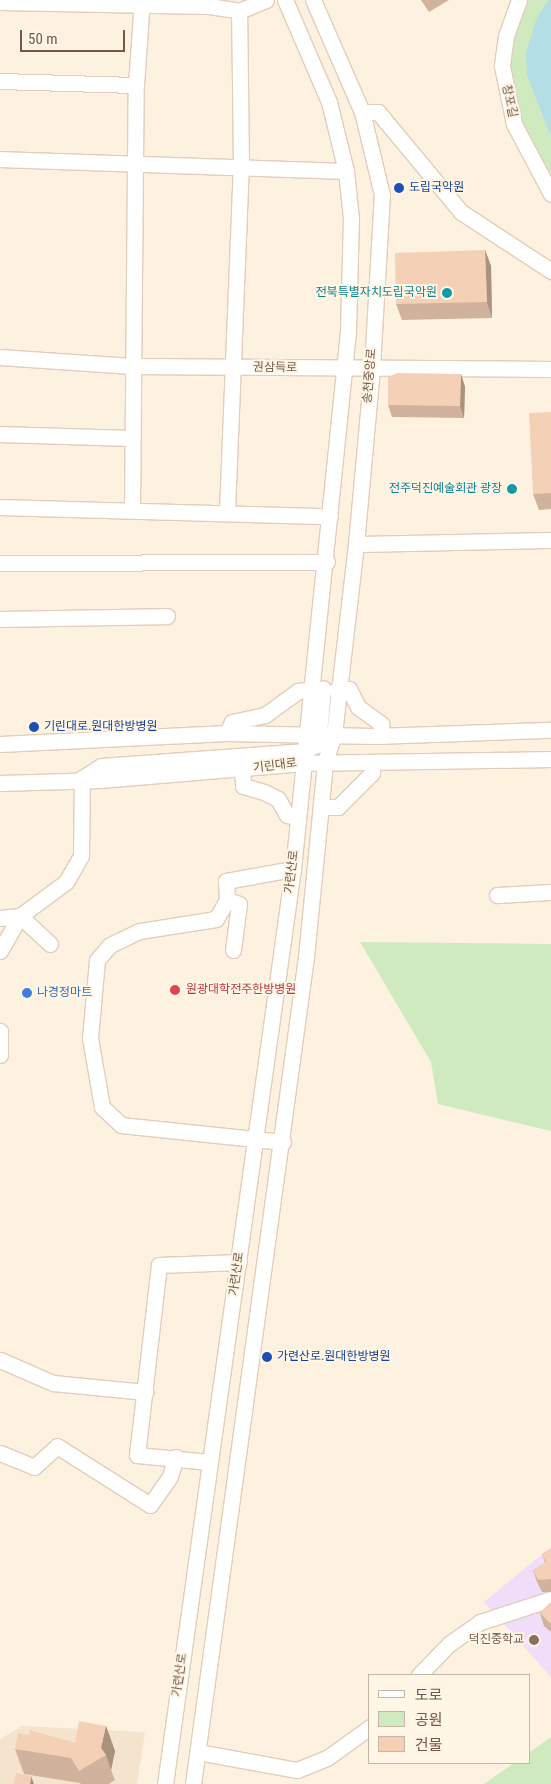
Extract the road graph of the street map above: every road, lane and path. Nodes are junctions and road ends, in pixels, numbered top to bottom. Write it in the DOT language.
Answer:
graph roads {
  1 [pos="266,0"];
  2 [pos="285,0"];
  3 [pos="314,0"];
  4 [pos="519,0"];
  5 [pos="0,2"];
  6 [pos="142,3"];
  7 [pos="239,11"];
  8 [pos="0,81"];
  9 [pos="136,85"];
  10 [pos="362,112"];
  11 [pos="0,158"];
  12 [pos="137,166"];
  13 [pos="241,166"];
  14 [pos="346,170"];
  15 [pos="551,194"];
  16 [pos="551,272"];
  17 [pos="0,357"];
  18 [pos="132,366"];
  19 [pos="230,367"];
  20 [pos="372,367"];
  21 [pos="344,369"];
  22 [pos="551,369"];
  23 [pos="0,434"];
  24 [pos="132,438"];
  25 [pos="0,507"];
  26 [pos="132,509"];
  27 [pos="227,510"];
  28 [pos="330,516"];
  29 [pos="551,540"];
  30 [pos="356,544"];
  31 [pos="327,562"];
  32 [pos="0,563"];
  33 [pos="325,584"];
  34 [pos="168,616"];
  35 [pos="0,619"];
  36 [pos="313,689"];
  37 [pos="336,690"];
  38 [pos="551,730"];
  39 [pos="227,733"];
  40 [pos="382,736"];
  41 [pos="0,744"];
  42 [pos="314,744"];
  43 [pos="325,762"];
  44 [pos="372,763"];
  45 [pos="548,763"];
  46 [pos="242,770"];
  47 [pos="82,778"];
  48 [pos="0,783"];
  49 [pos="321,807"];
  50 [pos="298,817"];
  51 [pos="293,869"];
  52 [pos="551,892"];
  53 [pos="497,895"];
  54 [pos="227,900"];
  55 [pos="20,916"];
  56 [pos="0,918"];
  57 [pos="50,944"];
  58 [pos="233,950"];
  59 [pos="0,952"];
  60 [pos="0,1031"];
  61 [pos="0,1055"];
  62 [pos="256,1140"];
  63 [pos="282,1142"];
  64 [pos="239,1262"];
  65 [pos="0,1360"];
  66 [pos="146,1392"];
  67 [pos="0,1453"];
  68 [pos="176,1457"];
  69 [pos="209,1462"];
  70 [pos="551,1599"];
  71 [pos="420,1674"];
  72 [pos="368,1727"];
  73 [pos="198,1752"];
  74 [pos="165,1784"];
  75 [pos="193,1784"];
  1 -- 7 [label="street"];
  2 -- 14 [label="street, 송천중앙로"];
  3 -- 10 [label="street, 송천중앙로"];
  4 -- 15 [label="street, 창포길"];
  5 -- 6 [label="street"];
  6 -- 7 [label="street"];
  6 -- 9 [label="street"];
  7 -- 13 [label="street"];
  8 -- 9 [label="street"];
  9 -- 12 [label="street"];
  10 -- 16 [label="street"];
  10 -- 20 [label="street, 송천중앙로"];
  11 -- 12 [label="street"];
  12 -- 13 [label="street"];
  12 -- 18 [label="street"];
  13 -- 14 [label="street"];
  13 -- 19 [label="street"];
  14 -- 21 [label="street, 송천중앙로"];
  17 -- 18 [label="street, 권삼득로"];
  18 -- 19 [label="street, 권삼득로"];
  18 -- 24 [label="street"];
  19 -- 21 [label="street, 권삼득로"];
  19 -- 27 [label="street"];
  20 -- 21 [label="street, 권삼득로"];
  20 -- 22 [label="street, 권삼득로"];
  20 -- 30 [label="street, 송천중앙로"];
  21 -- 28 [label="street, 송천중앙로"];
  23 -- 24 [label="street"];
  24 -- 26 [label="street"];
  25 -- 26 [label="street"];
  26 -- 27 [label="street"];
  27 -- 28 [label="street"];
  28 -- 31 [label="street, 송천중앙로"];
  29 -- 30 [label="street"];
  30 -- 37 [label="street, 송천중앙로"];
  31 -- 32 [label="street"];
  31 -- 33 [label="street, 송천중앙로"];
  33 -- 36 [label="street, 송천중앙로"];
  33 -- 42 [label="street"];
  34 -- 35 [label="street"];
  36 -- 39 [label="street"];
  36 -- 42 [label="street, 송천중앙로"];
  37 -- 40 [label="street"];
  37 -- 42 [label="street, 송천중앙로"];
  38 -- 40 [label="street, 기린대로"];
  39 -- 41 [label="street, 기린대로"];
  39 -- 42 [label="street, 기린대로"];
  40 -- 42 [label="street, 기린대로"];
  42 -- 43 [label="street, 송천중앙로"];
  42 -- 43 [label="street, 기린대로"];
  42 -- 46 [label="street, 기린대로"];
  42 -- 47 [label="street"];
  42 -- 50 [label="street, 가련산로"];
  43 -- 44 [label="street, 기린대로"];
  43 -- 49 [label="street, 가련산로"];
  44 -- 45 [label="street, 기린대로"];
  44 -- 49 [label="street"];
  46 -- 47 [label="street, 기린대로"];
  46 -- 50 [label="street"];
  47 -- 48 [label="street, 기린대로"];
  47 -- 55 [label="street"];
  49 -- 63 [label="street, 가련산로"];
  50 -- 51 [label="street, 가련산로"];
  51 -- 54 [label="street"];
  51 -- 62 [label="street, 가련산로"];
  52 -- 53 [label="street"];
  54 -- 58 [label="street"];
  54 -- 62 [label="street"];
  55 -- 56 [label="street"];
  55 -- 57 [label="street"];
  55 -- 59 [label="street"];
  60 -- 61 [label="street"];
  62 -- 63 [label="street"];
  62 -- 64 [label="street, 가련산로"];
  63 -- 73 [label="street, 가련산로"];
  64 -- 66 [label="street"];
  64 -- 69 [label="street, 가련산로"];
  65 -- 66 [label="street"];
  66 -- 68 [label="street"];
  67 -- 68 [label="street"];
  68 -- 69 [label="street"];
  69 -- 74 [label="street, 가련산로"];
  70 -- 71 [label="street"];
  72 -- 73 [label="street"];
  73 -- 75 [label="street, 가련산로"];
}
